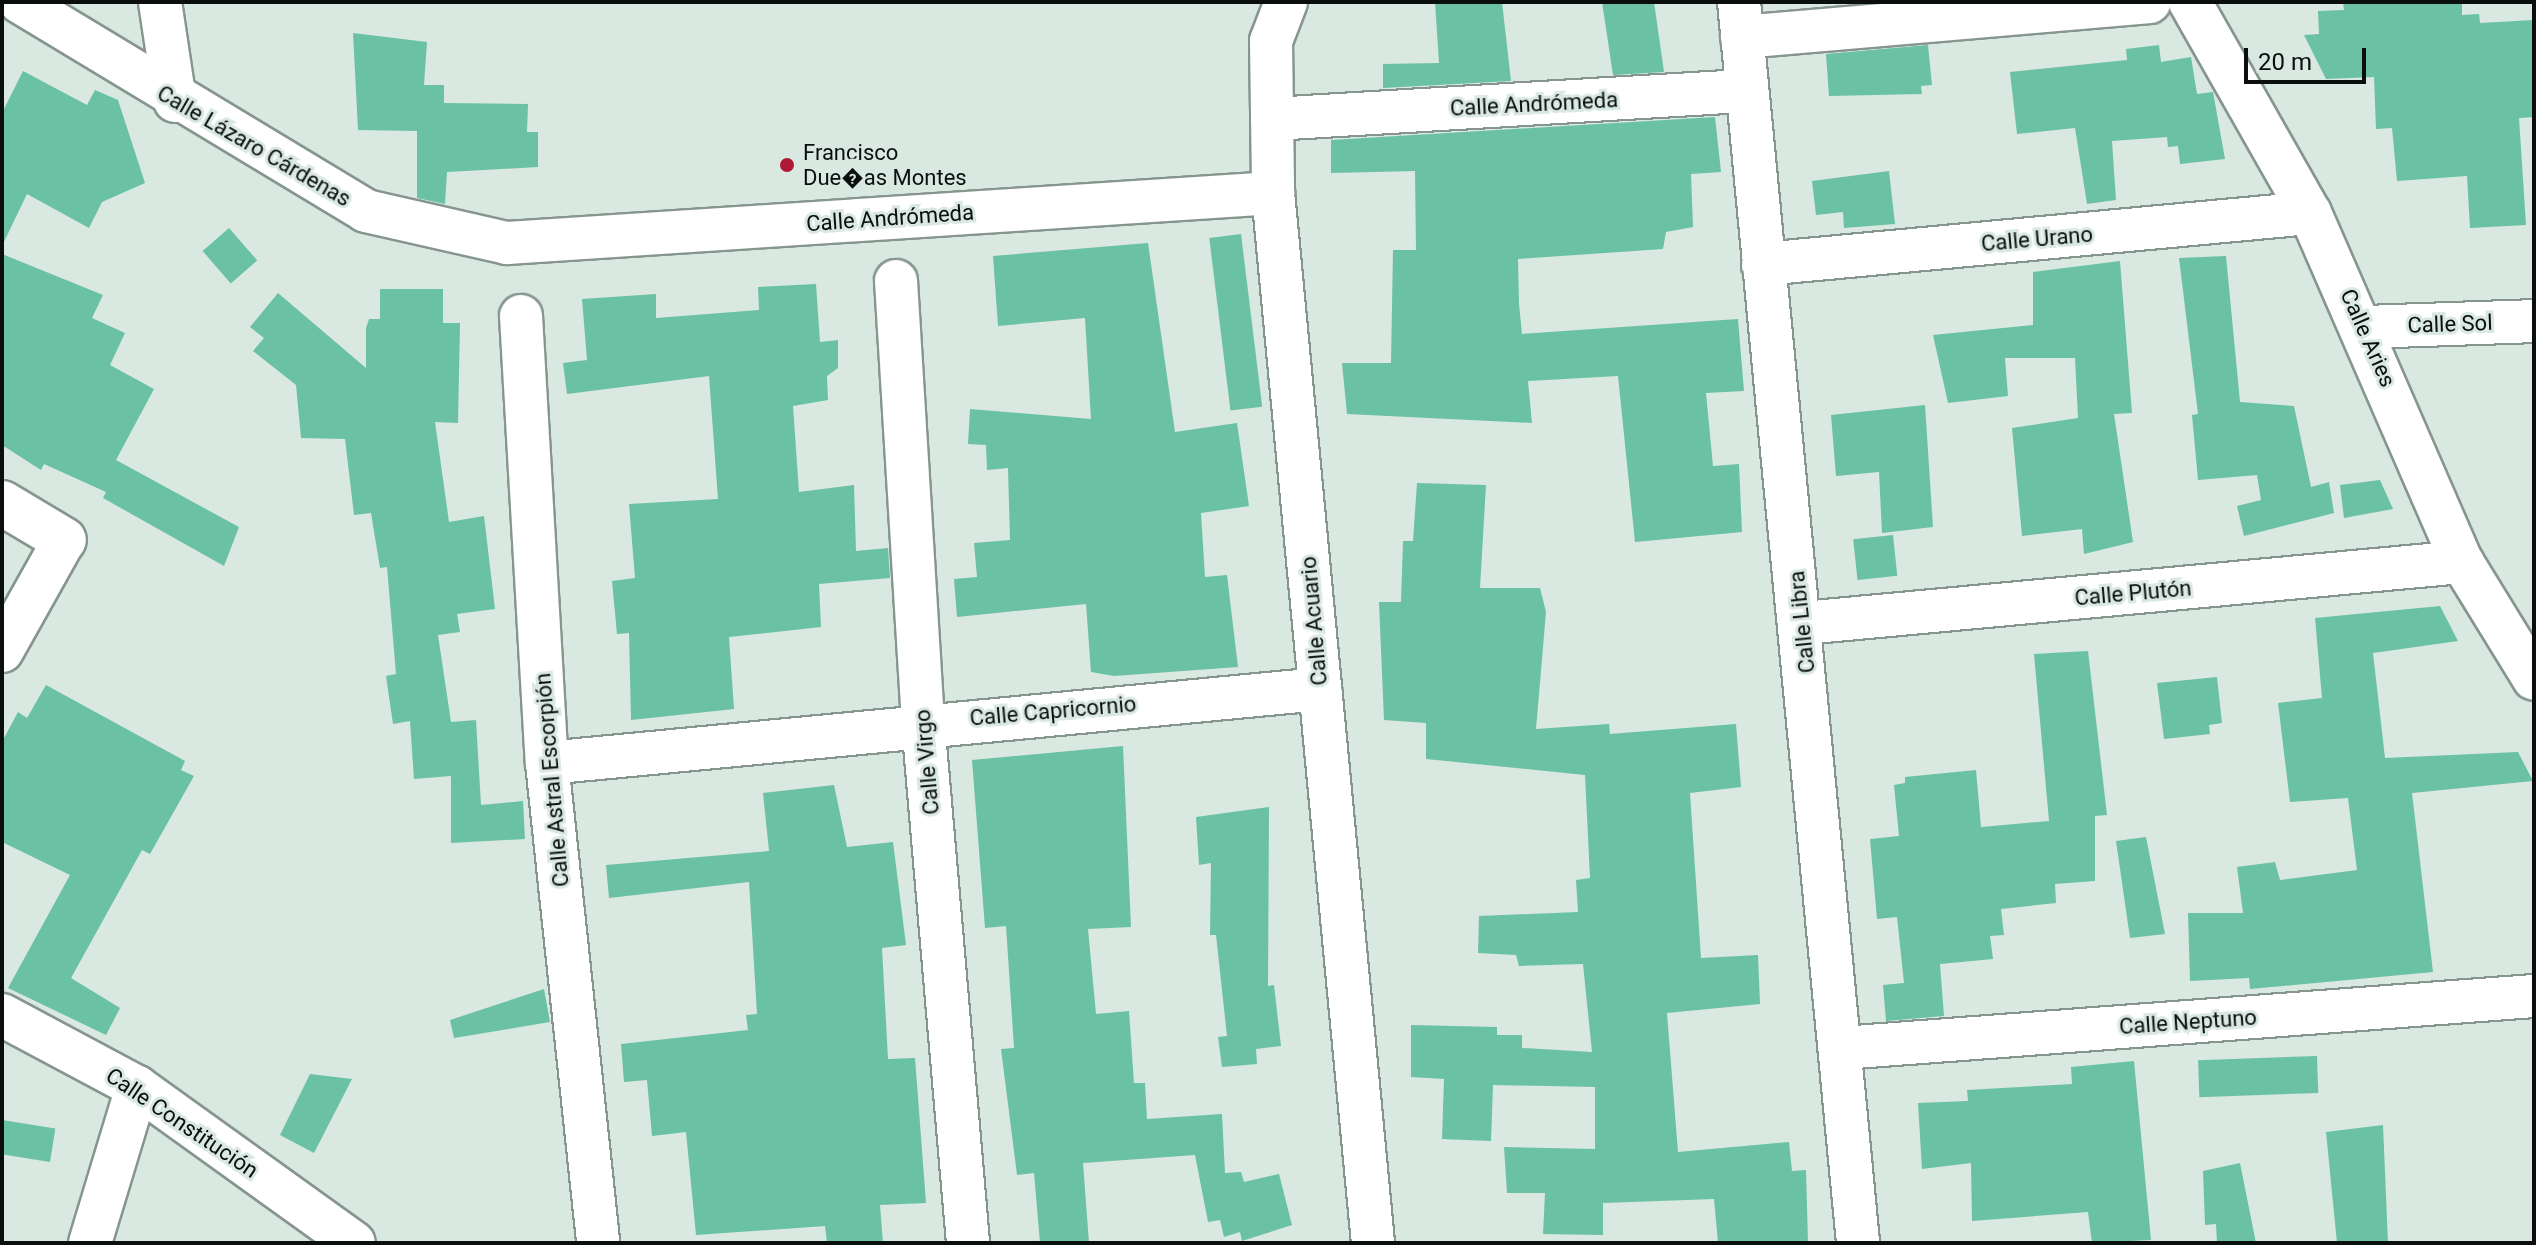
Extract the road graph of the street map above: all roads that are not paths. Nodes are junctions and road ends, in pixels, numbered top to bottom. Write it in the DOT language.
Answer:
graph roads {
  1 [pos="20,2"];
  2 [pos="160,2"];
  3 [pos="1286,2"];
  4 [pos="2150,2"];
  5 [pos="2190,2"];
  6 [pos="1740,20"];
  7 [pos="1747,91"];
  8 [pos="175,101"];
  9 [pos="1272,119"];
  10 [pos="1273,193"];
  11 [pos="2310,213"];
  12 [pos="507,243"];
  13 [pos="1763,264"];
  14 [pos="896,281"];
  15 [pos="521,316"];
  16 [pos="2534,321"];
  17 [pos="2365,327"];
  18 [pos="2,503"];
  19 [pos="64,540"];
  20 [pos="2462,562"];
  21 [pos="1803,623"];
  22 [pos="2,651"];
  23 [pos="2534,679"];
  24 [pos="1320,689"];
  25 [pos="923,722"];
  26 [pos="547,763"];
  27 [pos="2534,996"];
  28 [pos="2,1015"];
  29 [pos="1842,1048"];
  30 [pos="137,1087"];
  31 [pos="90,1243"];
  32 [pos="354,1243"];
  33 [pos="598,1243"];
  34 [pos="968,1243"];
  35 [pos="1373,1243"];
  36 [pos="1858,1243"];
  1 -- 8 [label="street, Calle Lázaro Cárdenas"];
  2 -- 8 [label="street"];
  3 -- 9 [label="street, Calle Acuario"];
  4 -- 6 [label="street"];
  5 -- 11 [label="street, Calle Aries"];
  6 -- 7 [label="street, Calle Libra"];
  7 -- 9 [label="street, Calle Andrómeda"];
  7 -- 13 [label="street, Calle Libra"];
  8 -- 12 [label="street, Calle Lázaro Cárdenas"];
  9 -- 10 [label="street, Calle Acuario"];
  10 -- 12 [label="street, Calle Andrómeda"];
  10 -- 24 [label="street, Calle Acuario"];
  11 -- 13 [label="street, Calle Urano"];
  11 -- 17 [label="street, Calle Aries"];
  13 -- 21 [label="street, Calle Libra"];
  14 -- 25 [label="street, Calle Virgo"];
  15 -- 26 [label="street, Calle Astral Escorpión"];
  16 -- 17 [label="street, Calle Sol"];
  17 -- 20 [label="street, Calle Aries"];
  18 -- 19 [label="street"];
  19 -- 22 [label="street"];
  20 -- 21 [label="street, Calle Plutón"];
  20 -- 23 [label="street, Calle Aries"];
  21 -- 29 [label="street, Calle Libra"];
  24 -- 25 [label="street, Calle Capricornio"];
  24 -- 35 [label="street, Calle Acuario"];
  25 -- 26 [label="street, Calle Capricornio"];
  25 -- 34 [label="street, Calle Virgo"];
  26 -- 33 [label="street, Calle Astral Escorpión"];
  27 -- 29 [label="street, Calle Neptuno"];
  28 -- 30 [label="street, Calle Constitución"];
  29 -- 36 [label="street, Calle Libra"];
  30 -- 31 [label="street"];
  30 -- 32 [label="street, Calle Constitución"];
}
